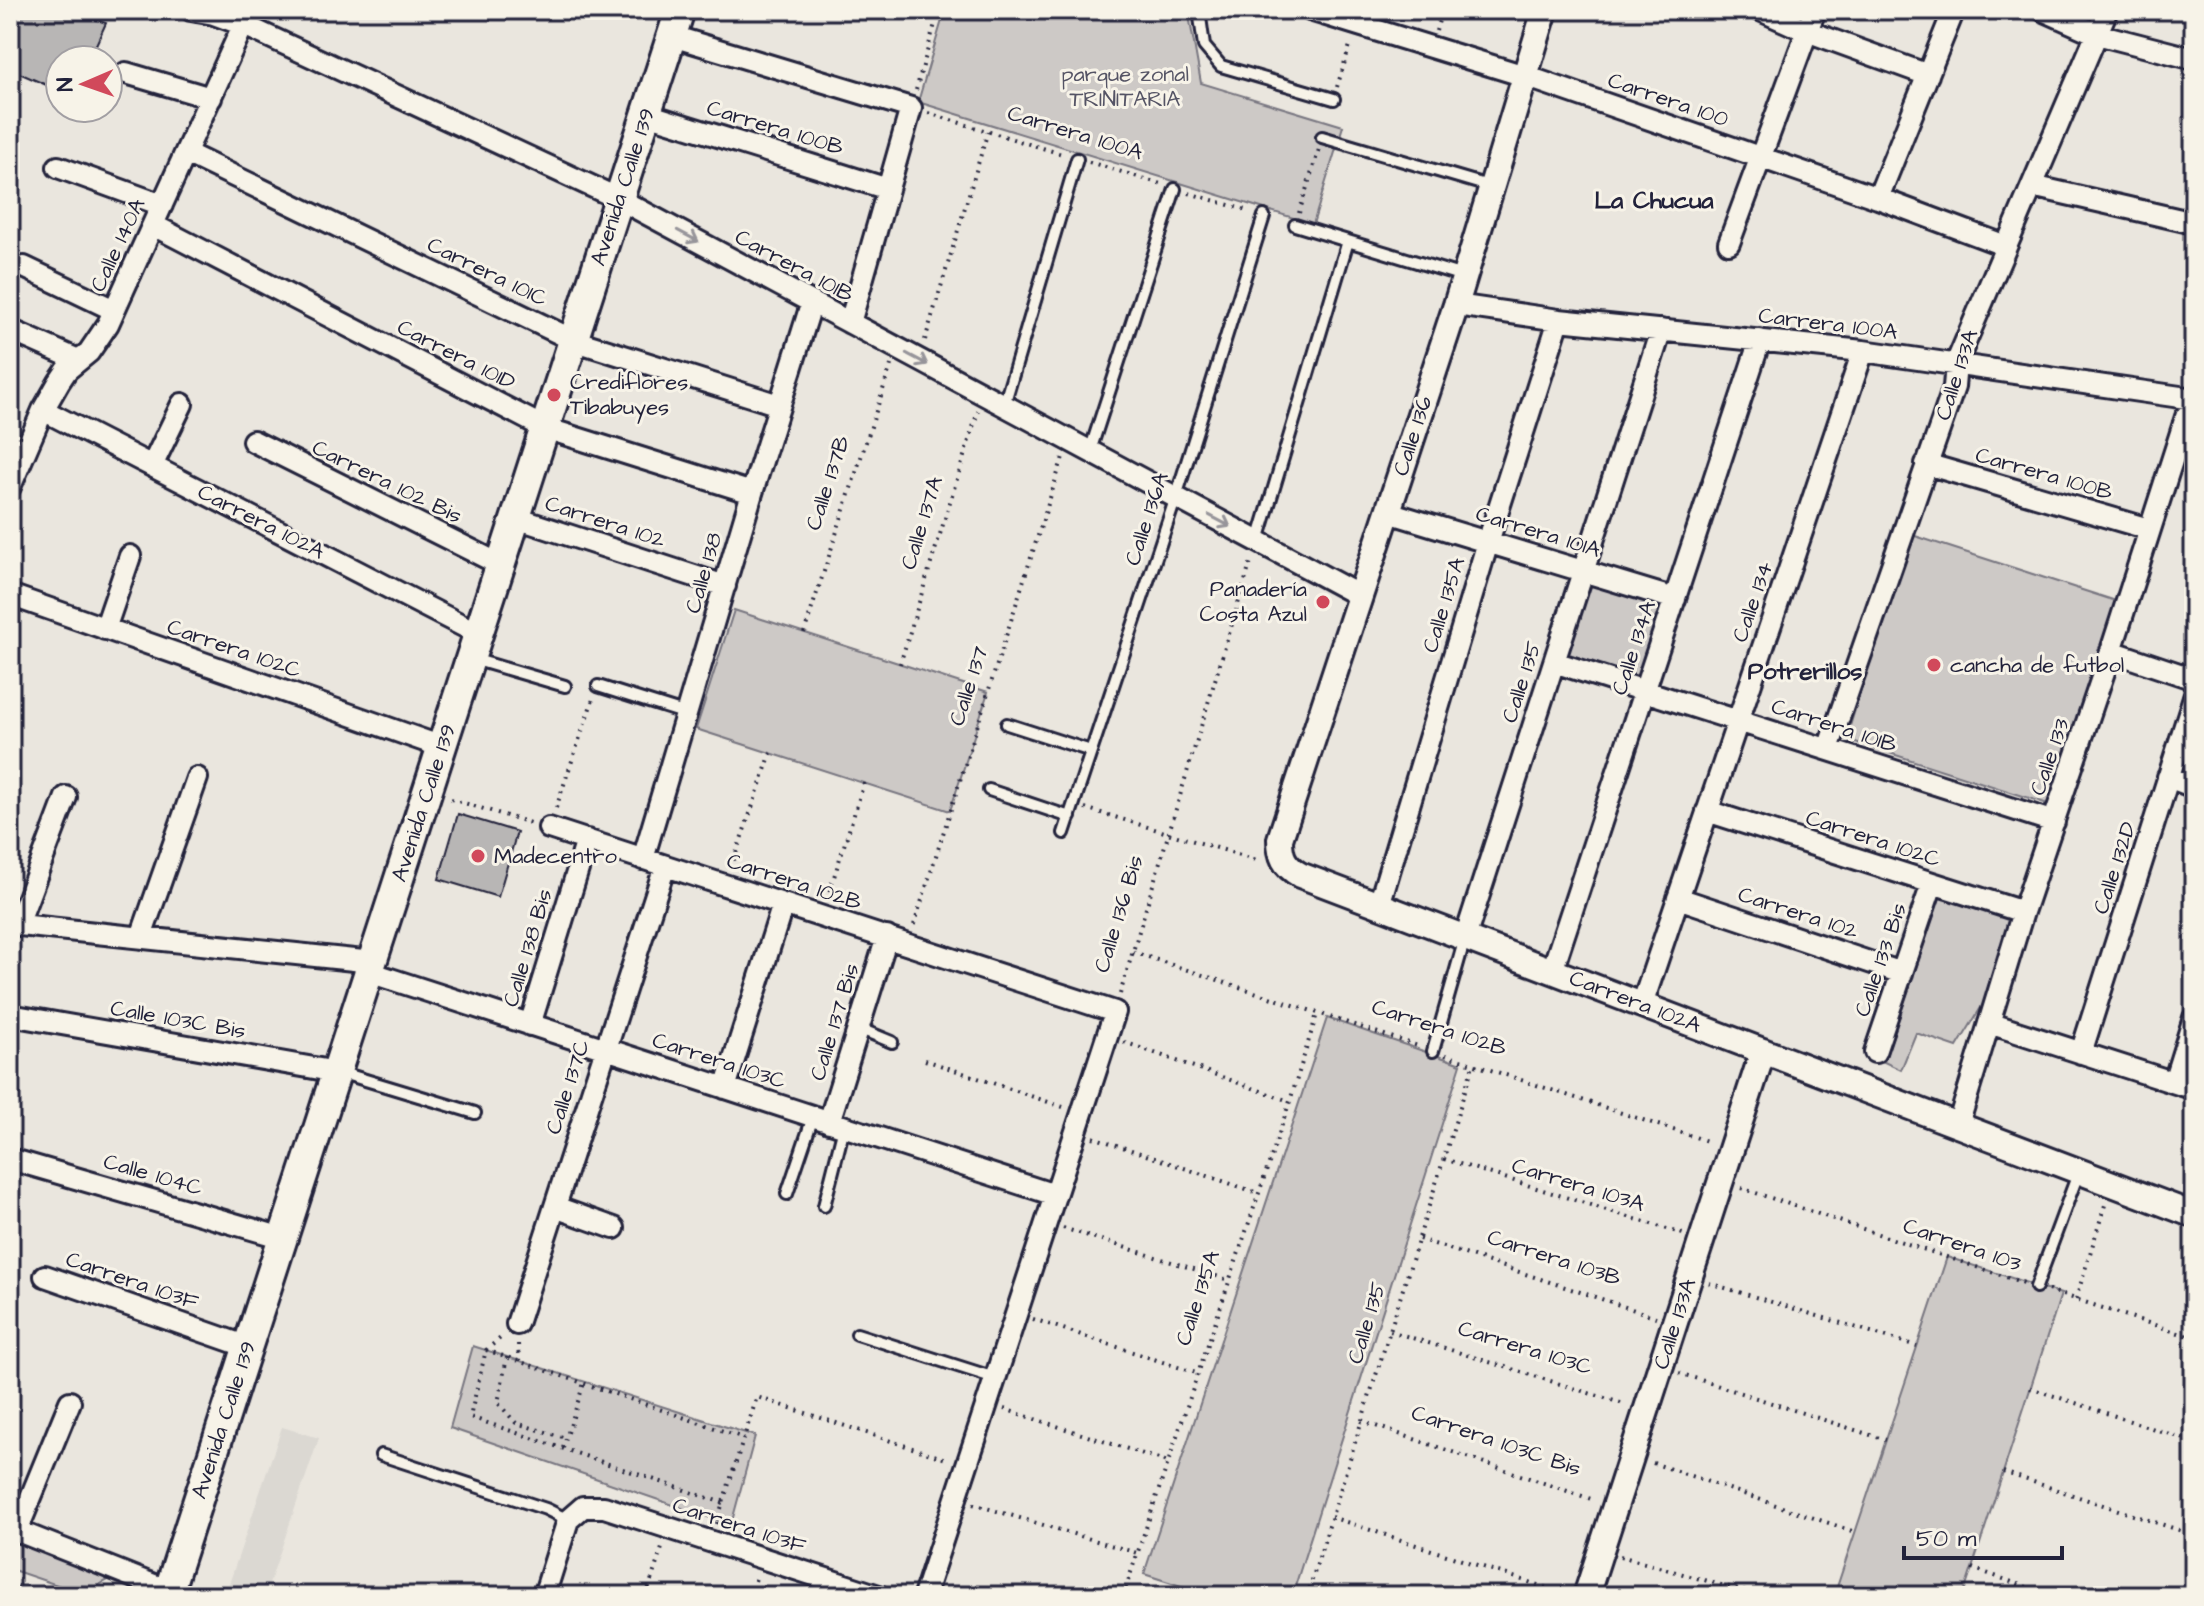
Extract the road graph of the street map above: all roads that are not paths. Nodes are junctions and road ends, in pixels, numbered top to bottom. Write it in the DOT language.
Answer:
graph roads {
  1 [pos="191,10"];
  2 [pos="1199,10"];
  3 [pos="1310,10"];
  4 [pos="1545,10"];
  5 [pos="1760,10"];
  6 [pos="1815,10"];
  7 [pos="1954,10"];
  8 [pos="2043,10"];
  9 [pos="2107,10"];
  10 [pos="247,17"];
  11 [pos="676,23"];
  12 [pos="1807,31"];
  13 [pos="2097,34"];
  14 [pos="2194,59"];
  15 [pos="126,73"];
  16 [pos="1928,75"];
  17 [pos="1525,76"];
  18 [pos="211,98"];
  19 [pos="1334,99"];
  20 [pos="647,114"];
  21 [pos="1322,137"];
  22 [pos="186,153"];
  23 [pos="1760,158"];
  24 [pos="1077,159"];
  25 [pos="58,167"];
  26 [pos="2032,186"];
  27 [pos="1492,187"];
  28 [pos="888,189"];
  29 [pos="1175,189"];
  30 [pos="1878,198"];
  31 [pos="619,199"];
  32 [pos="162,205"];
  33 [pos="1264,216"];
  34 [pos="2194,223"];
  35 [pos="153,225"];
  36 [pos="1295,225"];
  37 [pos="1348,241"];
  38 [pos="1729,243"];
  39 [pos="2006,246"];
  40 [pos="24,267"];
  41 [pos="1465,277"];
  42 [pos="812,302"];
  43 [pos="1456,305"];
  44 [pos="114,310"];
  45 [pos="1559,320"];
  46 [pos="850,323"];
  47 [pos="10,330"];
  48 [pos="1661,330"];
  49 [pos="573,340"];
  50 [pos="1760,340"];
  51 [pos="1863,351"];
  52 [pos="78,360"];
  53 [pos="1956,364"];
  54 [pos="2194,399"];
  55 [pos="182,404"];
  56 [pos="779,405"];
  57 [pos="1004,405"];
  58 [pos="2194,406"];
  59 [pos="43,410"];
  60 [pos="545,428"];
  61 [pos="253,441"];
  62 [pos="1090,451"];
  63 [pos="16,458"];
  64 [pos="1926,464"];
  65 [pos="152,466"];
  66 [pos="10,487"];
  67 [pos="752,493"];
  68 [pos="1176,497"];
  69 [pos="1388,512"];
  70 [pos="516,518"];
  71 [pos="2149,529"];
  72 [pos="1258,541"];
  73 [pos="1488,542"];
  74 [pos="130,556"];
  75 [pos="501,565"];
  76 [pos="1583,571"];
  77 [pos="725,586"];
  78 [pos="10,595"];
  79 [pos="1360,596"];
  80 [pos="1675,599"];
  81 [pos="105,629"];
  82 [pos="475,646"];
  83 [pos="2111,651"];
  84 [pos="1554,662"];
  85 [pos="2194,679"];
  86 [pos="565,686"];
  87 [pos="598,686"];
  88 [pos="1645,691"];
  89 [pos="2194,697"];
  90 [pos="687,714"];
  91 [pos="1738,720"];
  92 [pos="1007,724"];
  93 [pos="442,747"];
  94 [pos="1828,749"];
  95 [pos="1091,751"];
  96 [pos="2168,777"];
  97 [pos="197,778"];
  98 [pos="2194,787"];
  99 [pos="989,790"];
  100 [pos="66,797"];
  101 [pos="1707,811"];
  102 [pos="1070,817"];
  103 [pos="2054,822"];
  104 [pos="549,828"];
  105 [pos="1064,833"];
  106 [pos="587,840"];
  107 [pos="643,859"];
  108 [pos="1283,860"];
  109 [pos="665,866"];
  110 [pos="1932,884"];
  111 [pos="1678,898"];
  112 [pos="783,904"];
  113 [pos="1379,905"];
  114 [pos="2023,912"];
  115 [pos="14,924"];
  116 [pos="141,937"];
  117 [pos="887,937"];
  118 [pos="1465,938"];
  119 [pos="371,967"];
  120 [pos="1552,971"];
  121 [pos="1902,973"];
  122 [pos="1642,1005"];
  123 [pos="10,1015"];
  124 [pos="2194,1018"];
  125 [pos="1989,1023"];
  126 [pos="530,1025"];
  127 [pos="858,1028"];
  128 [pos="892,1042"];
  129 [pos="606,1049"];
  130 [pos="1433,1051"];
  131 [pos="1763,1051"];
  132 [pos="1875,1052"];
  133 [pos="2081,1053"];
  134 [pos="337,1072"];
  135 [pos="2174,1082"];
  136 [pos="725,1088"];
  137 [pos="2194,1089"];
  138 [pos="475,1113"];
  139 [pos="829,1122"];
  140 [pos="1958,1125"];
  141 [pos="10,1159"];
  142 [pos="2079,1171"];
  143 [pos="787,1194"];
  144 [pos="1055,1195"];
  145 [pos="824,1206"];
  146 [pos="555,1207"];
  147 [pos="2194,1215"];
  148 [pos="614,1228"];
  149 [pos="283,1238"];
  150 [pos="45,1276"];
  151 [pos="2036,1287"];
  152 [pos="517,1324"];
  153 [pos="857,1334"];
  154 [pos="248,1347"];
  155 [pos="995,1378"];
  156 [pos="70,1402"];
  157 [pos="381,1455"];
  158 [pos="576,1514"];
  159 [pos="13,1530"];
  160 [pos="168,1594"];
  161 [pos="544,1596"];
  162 [pos="879,1596"];
  163 [pos="924,1596"];
  164 [pos="1586,1596"];
  1 -- 10 [label="street, Carrera 101B"];
  2 -- 19 [label="lane"];
  3 -- 17 [label="street, Carrera 100"];
  4 -- 17 [label="street, Calle 136"];
  5 -- 12 [label="street"];
  6 -- 12 [label="street"];
  7 -- 16 [label="street"];
  8 -- 13 [label="street"];
  9 -- 13 [label="street, Calle 133A"];
  10 -- 18 [label="street, Calle 140A"];
  10 -- 31 [label="street, Carrera 101B"];
  11 -- 20 [label="main road, Avenida Calle 139"];
  11 -- 28 [label="street"];
  12 -- 16 [label="street"];
  12 -- 23 [label="street"];
  13 -- 14 [label="street"];
  13 -- 26 [label="street, Calle 133A"];
  15 -- 18 [label="street"];
  16 -- 30 [label="street"];
  17 -- 23 [label="street, Carrera 100"];
  17 -- 27 [label="street, Calle 136"];
  18 -- 22 [label="street, Calle 140A"];
  20 -- 28 [label="street, Carrera 100B"];
  20 -- 31 [label="main road, Avenida Calle 139"];
  21 -- 27 [label="lane"];
  22 -- 32 [label="street, Calle 140A"];
  22 -- 49 [label="street, Carrera 101C"];
  23 -- 30 [label="street, Carrera 100"];
  23 -- 38 [label="street"];
  24 -- 57 [label="lane"];
  25 -- 32 [label="street"];
  26 -- 34 [label="street"];
  26 -- 39 [label="street, Calle 133A"];
  27 -- 41 [label="street, Calle 136"];
  28 -- 46 [label="street"];
  29 -- 62 [label="lane"];
  30 -- 39 [label="street, Carrera 100"];
  31 -- 42 [label="street, Carrera 101B, one-way"];
  31 -- 49 [label="main road, Avenida Calle 139"];
  32 -- 35 [label="street, Calle 140A"];
  33 -- 68 [label="lane, Calle 136A"];
  35 -- 44 [label="street, Calle 140A"];
  35 -- 60 [label="street, Carrera 101D"];
  36 -- 37 [label="lane"];
  37 -- 41 [label="lane"];
  37 -- 72 [label="lane"];
  39 -- 53 [label="street, Calle 133A"];
  40 -- 44 [label="street"];
  41 -- 43 [label="street, Calle 136"];
  42 -- 46 [label="street, Carrera 101B"];
  42 -- 56 [label="street, Calle 138"];
  43 -- 45 [label="street, Carrera 100A"];
  43 -- 69 [label="street, Calle 136"];
  44 -- 52 [label="street, Calle 140A"];
  45 -- 48 [label="street, Carrera 100A"];
  45 -- 73 [label="street, Calle 135A"];
  46 -- 57 [label="street, Carrera 101B, one-way"];
  47 -- 52 [label="street"];
  48 -- 50 [label="street, Carrera 100A"];
  48 -- 76 [label="street, Calle 135"];
  49 -- 56 [label="street, Carrera 101C"];
  49 -- 60 [label="main road, Avenida Calle 139"];
  50 -- 51 [label="street, Carrera 100A"];
  50 -- 80 [label="street, Calle 134A"];
  51 -- 53 [label="street, Carrera 100A"];
  51 -- 91 [label="street, Calle 134"];
  52 -- 59 [label="street, Calle 140A"];
  53 -- 54 [label="street, Carrera 100A"];
  53 -- 64 [label="street, Calle 133A"];
  55 -- 65 [label="street"];
  56 -- 67 [label="street, Calle 138"];
  57 -- 62 [label="street, Carrera 101B"];
  58 -- 71 [label="street, Calle 133"];
  59 -- 63 [label="street, Calle 140A"];
  59 -- 65 [label="street, Carrera 102A"];
  60 -- 67 [label="street, Carrera 101D"];
  60 -- 70 [label="main road, Avenida Calle 139"];
  61 -- 75 [label="street, Carrera 102 Bis"];
  62 -- 68 [label="street, Carrera 101B"];
  63 -- 66 [label="street, Calle 140A"];
  64 -- 71 [label="street, Carrera 100B"];
  64 -- 94 [label="street, Calle 133A"];
  65 -- 82 [label="street, Carrera 102A"];
  67 -- 77 [label="street, Calle 138"];
  68 -- 72 [label="street, Carrera 101B, one-way"];
  68 -- 95 [label="lane, Calle 136A"];
  69 -- 73 [label="street, Carrera 101A"];
  69 -- 79 [label="street, Calle 136"];
  70 -- 75 [label="main road, Avenida Calle 139"];
  70 -- 77 [label="street, Carrera 102"];
  71 -- 83 [label="street, Calle 133"];
  72 -- 79 [label="street, Carrera 101B"];
  73 -- 76 [label="street, Carrera 101A"];
  73 -- 113 [label="street, Calle 135A"];
  74 -- 81 [label="street"];
  75 -- 82 [label="main road, Avenida Calle 139"];
  76 -- 80 [label="street, Carrera 101A"];
  76 -- 84 [label="street, Calle 135"];
  77 -- 90 [label="street, Calle 138"];
  78 -- 81 [label="street, Carrera 102C"];
  79 -- 108 [label="street, Calle 136"];
  80 -- 88 [label="street, Calle 134A"];
  81 -- 93 [label="street, Carrera 102C"];
  82 -- 86 [label="lane"];
  82 -- 93 [label="main road, Avenida Calle 139"];
  83 -- 85 [label="street"];
  83 -- 103 [label="street, Calle 133"];
  84 -- 88 [label="street, Carrera 101B"];
  84 -- 118 [label="street, Calle 135"];
  87 -- 90 [label="lane"];
  88 -- 91 [label="street, Carrera 101B"];
  88 -- 120 [label="street, Calle 134A"];
  89 -- 96 [label="street, Calle 132D"];
  90 -- 107 [label="street, Calle 138"];
  91 -- 94 [label="street, Carrera 101B"];
  91 -- 101 [label="street, Calle 134"];
  92 -- 95 [label="lane"];
  93 -- 119 [label="main road, Avenida Calle 139"];
  94 -- 103 [label="street, Carrera 101B"];
  95 -- 102 [label="lane, Calle 136A"];
  96 -- 98 [label="street"];
  96 -- 133 [label="street, Calle 132D"];
  97 -- 116 [label="street"];
  99 -- 102 [label="lane"];
  100 -- 115 [label="street"];
  101 -- 110 [label="street, Carrera 102C"];
  101 -- 111 [label="street, Calle 134"];
  102 -- 105 [label="lane, Calle 136A"];
  103 -- 114 [label="street, Calle 133"];
  104 -- 106 [label="street, Carrera 102B"];
  106 -- 107 [label="street, Carrera 102B"];
  106 -- 126 [label="street, Calle 138 Bis"];
  107 -- 109 [label="street, Carrera 102B"];
  108 -- 113 [label="street, Carrera 102A"];
  109 -- 112 [label="street, Carrera 102B"];
  109 -- 129 [label="street, Calle 137C"];
  110 -- 114 [label="street, Carrera 102C"];
  110 -- 121 [label="street, Calle 133 Bis"];
  111 -- 121 [label="street, Carrera 102"];
  111 -- 122 [label="street, Calle 134"];
  112 -- 117 [label="street, Carrera 102B"];
  112 -- 136 [label="street"];
  113 -- 118 [label="street, Carrera 102A"];
  114 -- 125 [label="street, Calle 133"];
  115 -- 116 [label="street, Carrera 103C"];
  116 -- 119 [label="street, Carrera 103C"];
  117 -- 127 [label="street, Calle 137 Bis"];
  117 -- 144 [label="street, Carrera 102B"];
  118 -- 120 [label="street, Carrera 102A"];
  118 -- 130 [label="lane, Calle 135"];
  119 -- 126 [label="street, Carrera 103C"];
  119 -- 134 [label="main road, Avenida Calle 139"];
  120 -- 122 [label="street, Carrera 102A"];
  121 -- 132 [label="street, Calle 133 Bis"];
  122 -- 131 [label="street, Carrera 102A"];
  123 -- 134 [label="street, Calle 103C Bis"];
  124 -- 135 [label="street"];
  125 -- 133 [label="street"];
  125 -- 140 [label="street, Calle 133"];
  126 -- 129 [label="street, Carrera 103C"];
  127 -- 128 [label="lane"];
  127 -- 139 [label="street, Calle 137 Bis"];
  129 -- 136 [label="street, Carrera 103C"];
  129 -- 146 [label="street, Calle 137C"];
  131 -- 140 [label="street, Carrera 102A"];
  131 -- 164 [label="street, Calle 133A"];
  133 -- 135 [label="street"];
  134 -- 138 [label="lane"];
  134 -- 149 [label="main road, Avenida Calle 139"];
  135 -- 137 [label="street"];
  136 -- 139 [label="street, Carrera 103C"];
  139 -- 143 [label="lane"];
  139 -- 144 [label="street, Carrera 103C"];
  139 -- 145 [label="lane"];
  140 -- 142 [label="street, Carrera 102A"];
  141 -- 149 [label="street, Calle 104C"];
  142 -- 147 [label="street, Carrera 102A"];
  142 -- 151 [label="lane"];
  144 -- 155 [label="street"];
  146 -- 148 [label="street"];
  146 -- 152 [label="street, Calle 137C"];
  149 -- 154 [label="main road, Avenida Calle 139"];
  150 -- 154 [label="street, Carrera 103F"];
  153 -- 155 [label="lane"];
  154 -- 160 [label="main road, Avenida Calle 139"];
  155 -- 163 [label="street"];
  156 -- 159 [label="street"];
  157 -- 158 [label="lane"];
  158 -- 161 [label="street"];
  158 -- 162 [label="street, Carrera 103F"];
  159 -- 160 [label="street"];
}
